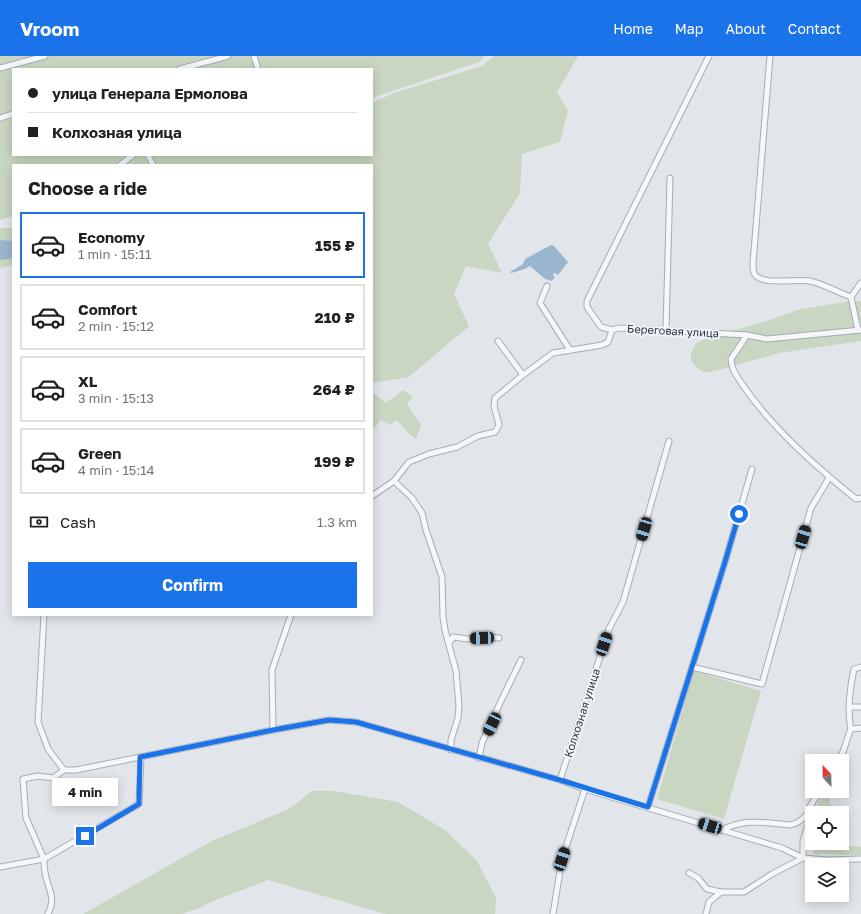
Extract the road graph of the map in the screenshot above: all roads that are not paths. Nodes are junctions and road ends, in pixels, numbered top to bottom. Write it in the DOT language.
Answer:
graph roads {
  1 [pos="45,56"];
  2 [pos="228,56"];
  3 [pos="254,56"];
  4 [pos="710,56"];
  5 [pos="770,56"];
  6 [pos="0,68"];
  7 [pos="184,68"];
  8 [pos="258,68"];
  9 [pos="12,114"];
  10 [pos="0,118"];
  11 [pos="132,156"];
  12 [pos="121,164"];
  13 [pos="670,178"];
  14 [pos="861,282"];
  15 [pos="547,286"];
  16 [pos="851,297"];
  17 [pos="612,330"];
  18 [pos="666,330"];
  19 [pos="860,330"];
  20 [pos="747,335"];
  21 [pos="498,341"];
  22 [pos="570,350"];
  23 [pos="523,375"];
  24 [pos="669,441"];
  25 [pos="752,469"];
  26 [pos="829,478"];
  27 [pos="394,481"];
  28 [pos="373,495"];
  29 [pos="861,498"];
  30 [pos="44,616"];
  31 [pos="291,616"];
  32 [pos="498,638"];
  33 [pos="449,643"];
  34 [pos="521,660"];
  35 [pos="692,667"];
  36 [pos="861,667"];
  37 [pos="850,707"];
  38 [pos="861,707"];
  39 [pos="861,728"];
  40 [pos="851,729"];
  41 [pos="273,730"];
  42 [pos="451,750"];
  43 [pos="843,754"];
  44 [pos="140,757"];
  45 [pos="479,758"];
  46 [pos="64,770"];
  47 [pos="560,780"];
  48 [pos="585,789"];
  49 [pos="648,807"];
  50 [pos="805,817"];
  51 [pos="723,830"];
  52 [pos="805,835"];
  53 [pos="803,858"];
  54 [pos="861,858"];
  55 [pos="44,859"];
  56 [pos="0,867"];
  57 [pos="689,873"];
  58 [pos="721,892"];
  59 [pos="48,914"];
  60 [pos="552,914"];
  61 [pos="706,914"];
  1 -- 6 [label="street"];
  2 -- 7 [label="street"];
  3 -- 8 [label="street"];
  4 -- 17 [label="street"];
  5 -- 16 [label="street"];
  9 -- 10 [label="street"];
  11 -- 12 [label="street"];
  13 -- 18 [label="street"];
  14 -- 16 [label="street"];
  15 -- 22 [label="street"];
  16 -- 19 [label="street, Береговая улица"];
  17 -- 18 [label="street, Береговая улица"];
  17 -- 22 [label="street, Береговая улица"];
  18 -- 20 [label="street, Береговая улица"];
  19 -- 20 [label="street, Береговая улица"];
  20 -- 26 [label="street"];
  21 -- 23 [label="street"];
  22 -- 23 [label="street, Береговая улица"];
  23 -- 27 [label="street"];
  24 -- 47 [label="street, Колхозная улица"];
  25 -- 35 [label="street"];
  26 -- 29 [label="street"];
  26 -- 35 [label="street"];
  27 -- 28 [label="street"];
  27 -- 33 [label="street"];
  30 -- 46 [label="street"];
  31 -- 41 [label="street"];
  32 -- 33 [label="street"];
  33 -- 42 [label="street"];
  34 -- 45 [label="street"];
  35 -- 49 [label="street"];
  36 -- 37 [label="street"];
  37 -- 38 [label="street"];
  37 -- 40 [label="street"];
  39 -- 40 [label="street"];
  40 -- 43 [label="street"];
  41 -- 42 [label="street"];
  41 -- 44 [label="street"];
  42 -- 45 [label="street"];
  44 -- 46 [label="street"];
  44 -- 55 [label="street"];
  45 -- 47 [label="street"];
  46 -- 55 [label="street"];
  47 -- 48 [label="street"];
  48 -- 49 [label="street"];
  48 -- 60 [label="street"];
  49 -- 51 [label="street"];
  50 -- 51 [label="street"];
  51 -- 53 [label="street"];
  52 -- 53 [label="street"];
  53 -- 54 [label="street"];
  53 -- 58 [label="street"];
  55 -- 56 [label="street"];
  55 -- 59 [label="street"];
  57 -- 58 [label="street"];
  58 -- 61 [label="street"];
}
